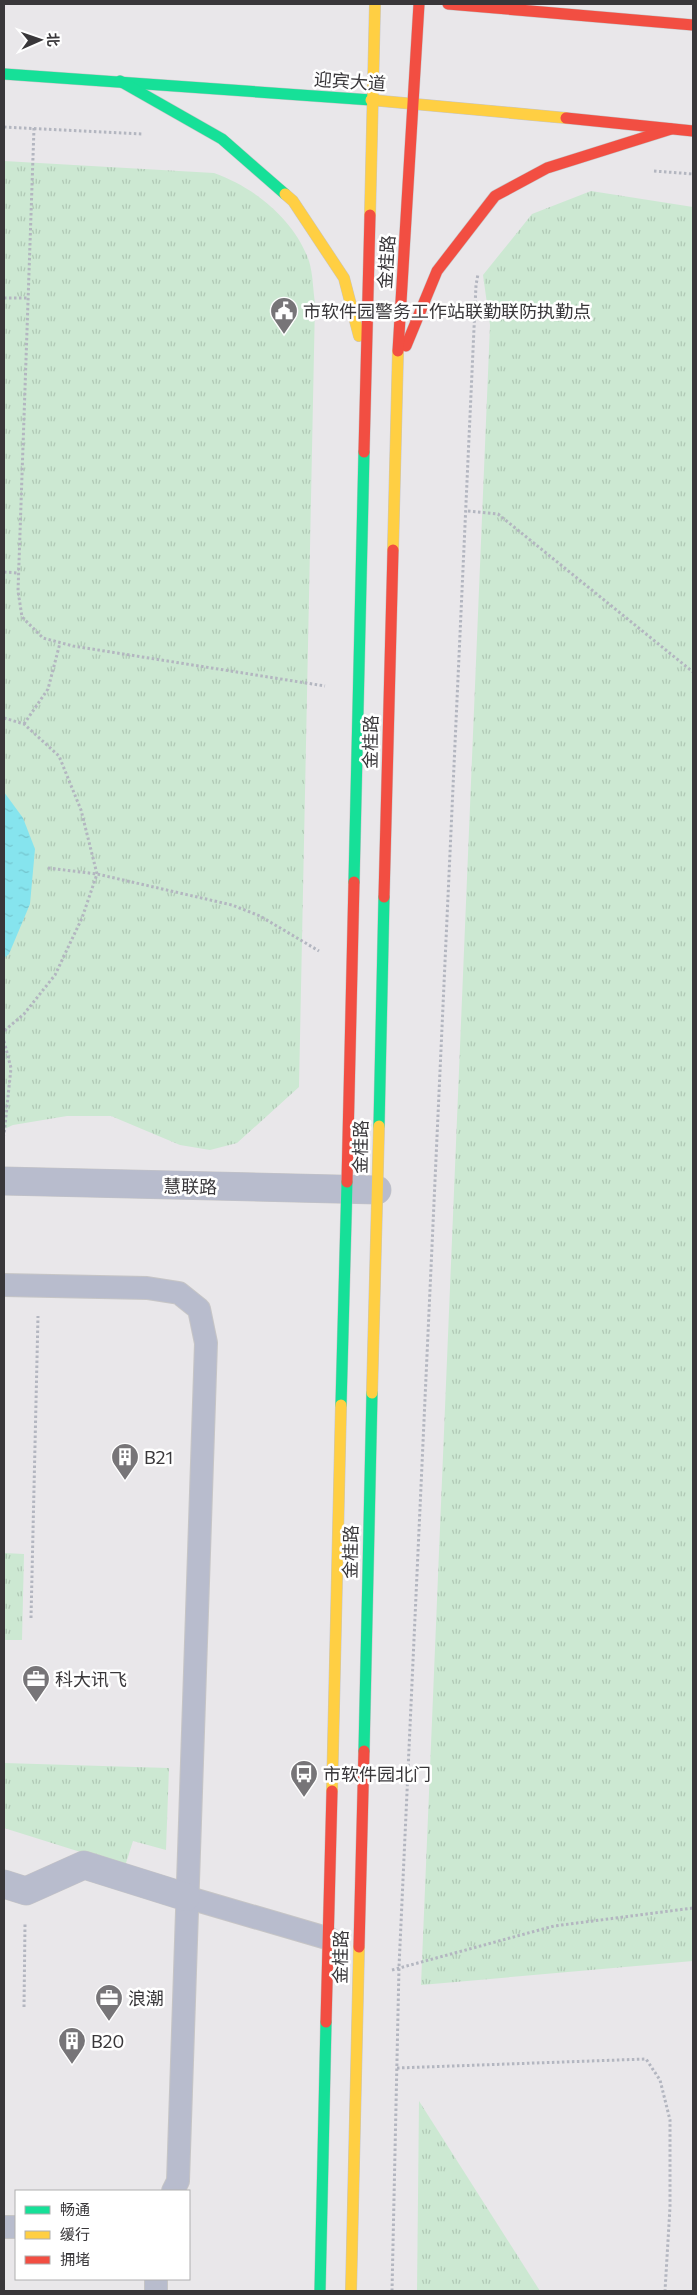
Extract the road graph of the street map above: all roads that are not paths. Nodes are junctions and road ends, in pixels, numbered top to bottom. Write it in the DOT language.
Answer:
graph roads {
  1 [pos="375,4"];
  2 [pos="419,4"];
  3 [pos="448,4"];
  4 [pos="589,4"];
  5 [pos="676,24"];
  6 [pos="693,25"];
  7 [pos="4,74"];
  8 [pos="120,81"];
  9 [pos="373,101"];
  10 [pos="414,103"];
  11 [pos="671,129"];
  12 [pos="693,130"];
  13 [pos="397,366"];
  14 [pos="367,369"];
  15 [pos="4,1181"];
  16 [pos="348,1190"];
  17 [pos="377,1190"];
  18 [pos="4,1285"];
  19 [pos="15,1888"];
  20 [pos="186,1897"];
  21 [pos="330,1939"];
  22 [pos="174,2190"];
  23 [pos="320,2291"];
  24 [pos="351,2291"];
  1 -- 9 [label="main road, 金桂路"];
  2 -- 10 [label="main road, 金桂路"];
  3 -- 5 [label="main road"];
  4 -- 5 [label="main road"];
  5 -- 6 [label="main road"];
  7 -- 8 [label="main road, 迎宾大道"];
  8 -- 9 [label="main road, 迎宾大道"];
  8 -- 14 [label="main road"];
  9 -- 10 [label="main road, 迎宾大道"];
  9 -- 14 [label="main road, 金桂路"];
  10 -- 11 [label="main road, 迎宾大道"];
  10 -- 13 [label="main road, 金桂路"];
  11 -- 12 [label="main road, 迎宾大道"];
  11 -- 13 [label="main road"];
  13 -- 17 [label="main road, 金桂路"];
  14 -- 16 [label="main road, 金桂路"];
  15 -- 16 [label="street, 慧联路"];
  16 -- 17 [label="street, 慧联路"];
  16 -- 21 [label="main road, 金桂路"];
  17 -- 24 [label="main road, 金桂路"];
  18 -- 20 [label="lane"];
  19 -- 20 [label="street"];
  20 -- 21 [label="lane"];
  20 -- 22 [label="lane"];
  21 -- 23 [label="main road, 金桂路"];
}
